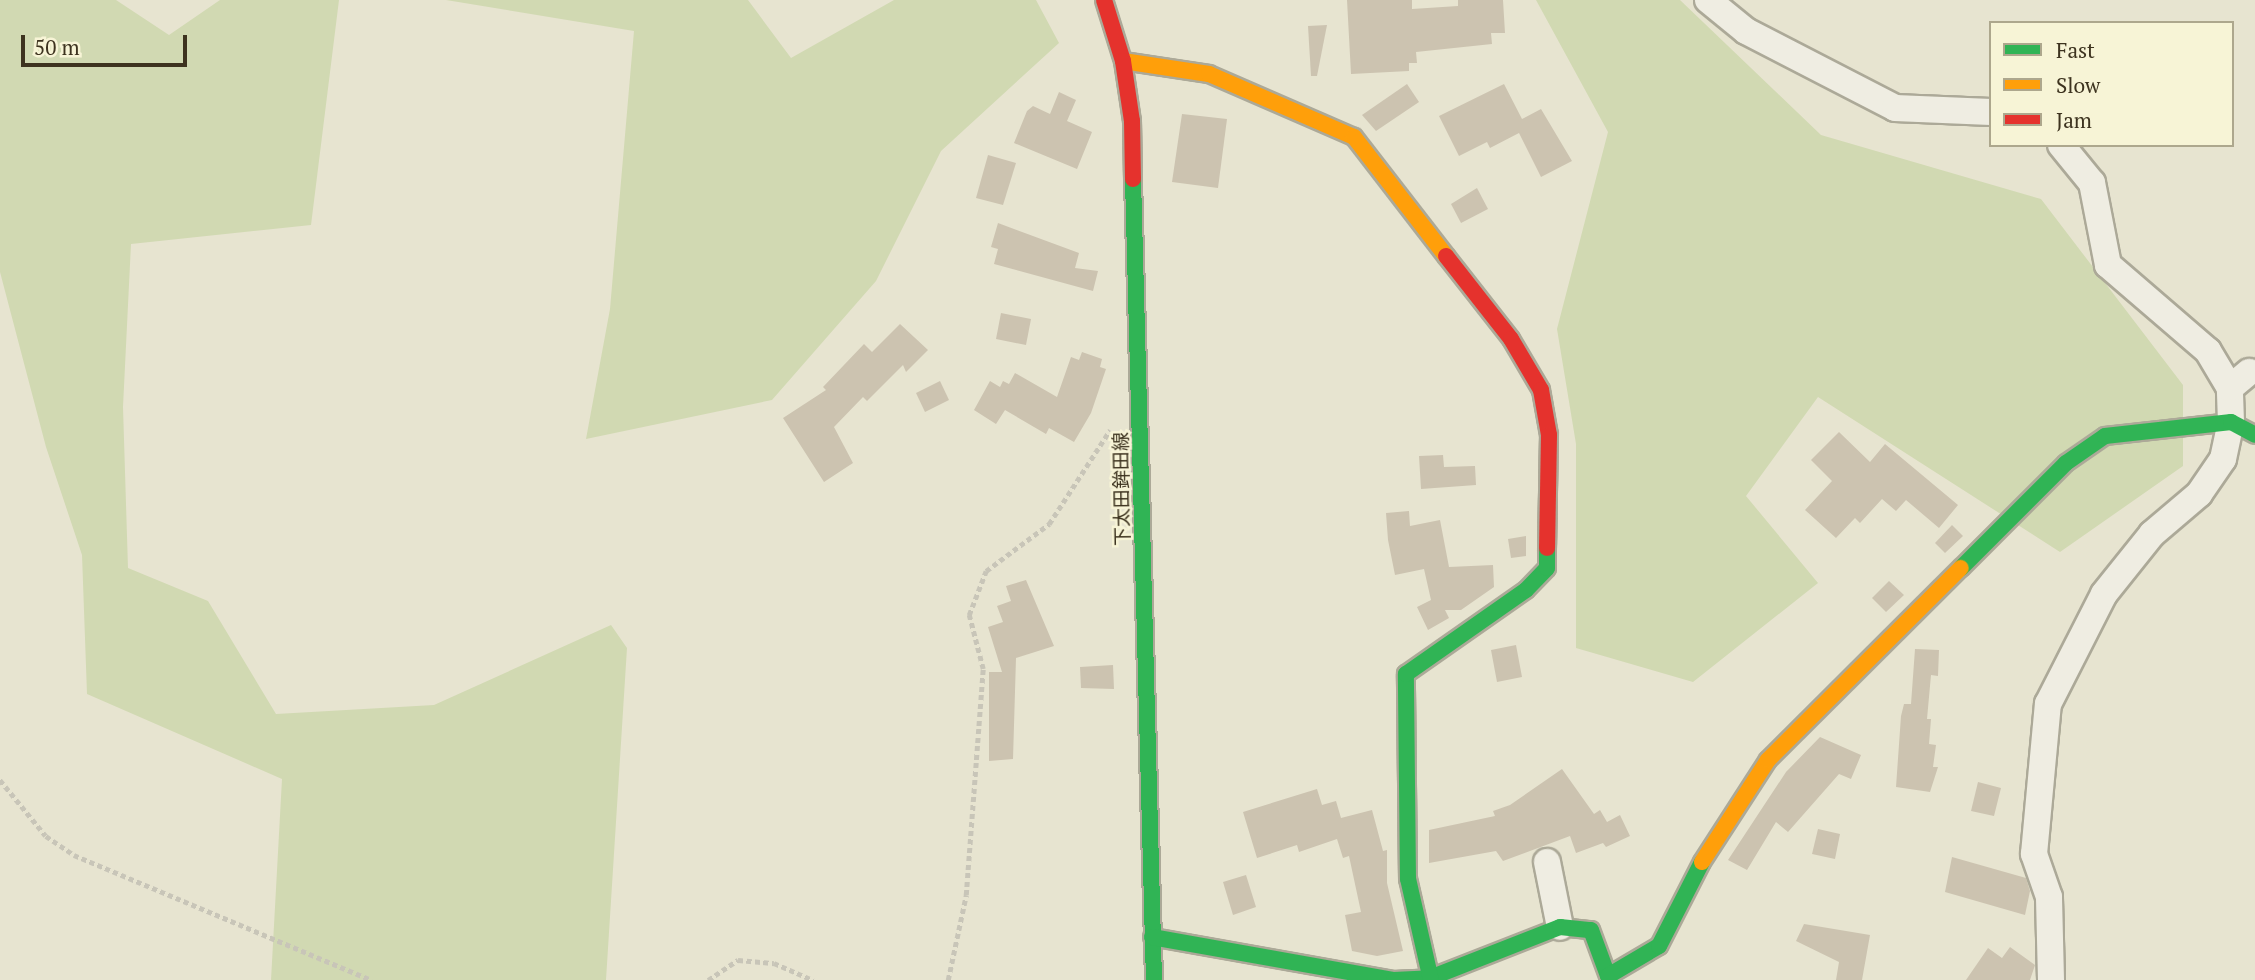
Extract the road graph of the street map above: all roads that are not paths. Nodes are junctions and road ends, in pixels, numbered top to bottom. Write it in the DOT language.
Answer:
graph roads {
  1 [pos="1104,0"];
  2 [pos="1707,0"];
  3 [pos="1123,61"];
  4 [pos="1989,112"];
  5 [pos="2063,147"];
  6 [pos="2231,422"];
  7 [pos="2255,435"];
  8 [pos="1547,862"];
  9 [pos="1560,927"];
  10 [pos="1152,937"];
  11 [pos="1430,979"];
  12 [pos="1154,980"];
  13 [pos="2051,980"];
  1 -- 3 [label="street, 下太田鉾田線"];
  2 -- 4 [label="street"];
  3 -- 10 [label="street, 下太田鉾田線"];
  3 -- 11 [label="street"];
  5 -- 6 [label="street"];
  6 -- 7 [label="street"];
  6 -- 9 [label="street"];
  6 -- 13 [label="street"];
  8 -- 9 [label="street"];
  9 -- 11 [label="street"];
  10 -- 11 [label="street"];
  10 -- 12 [label="street, 下太田鉾田線"];
}
